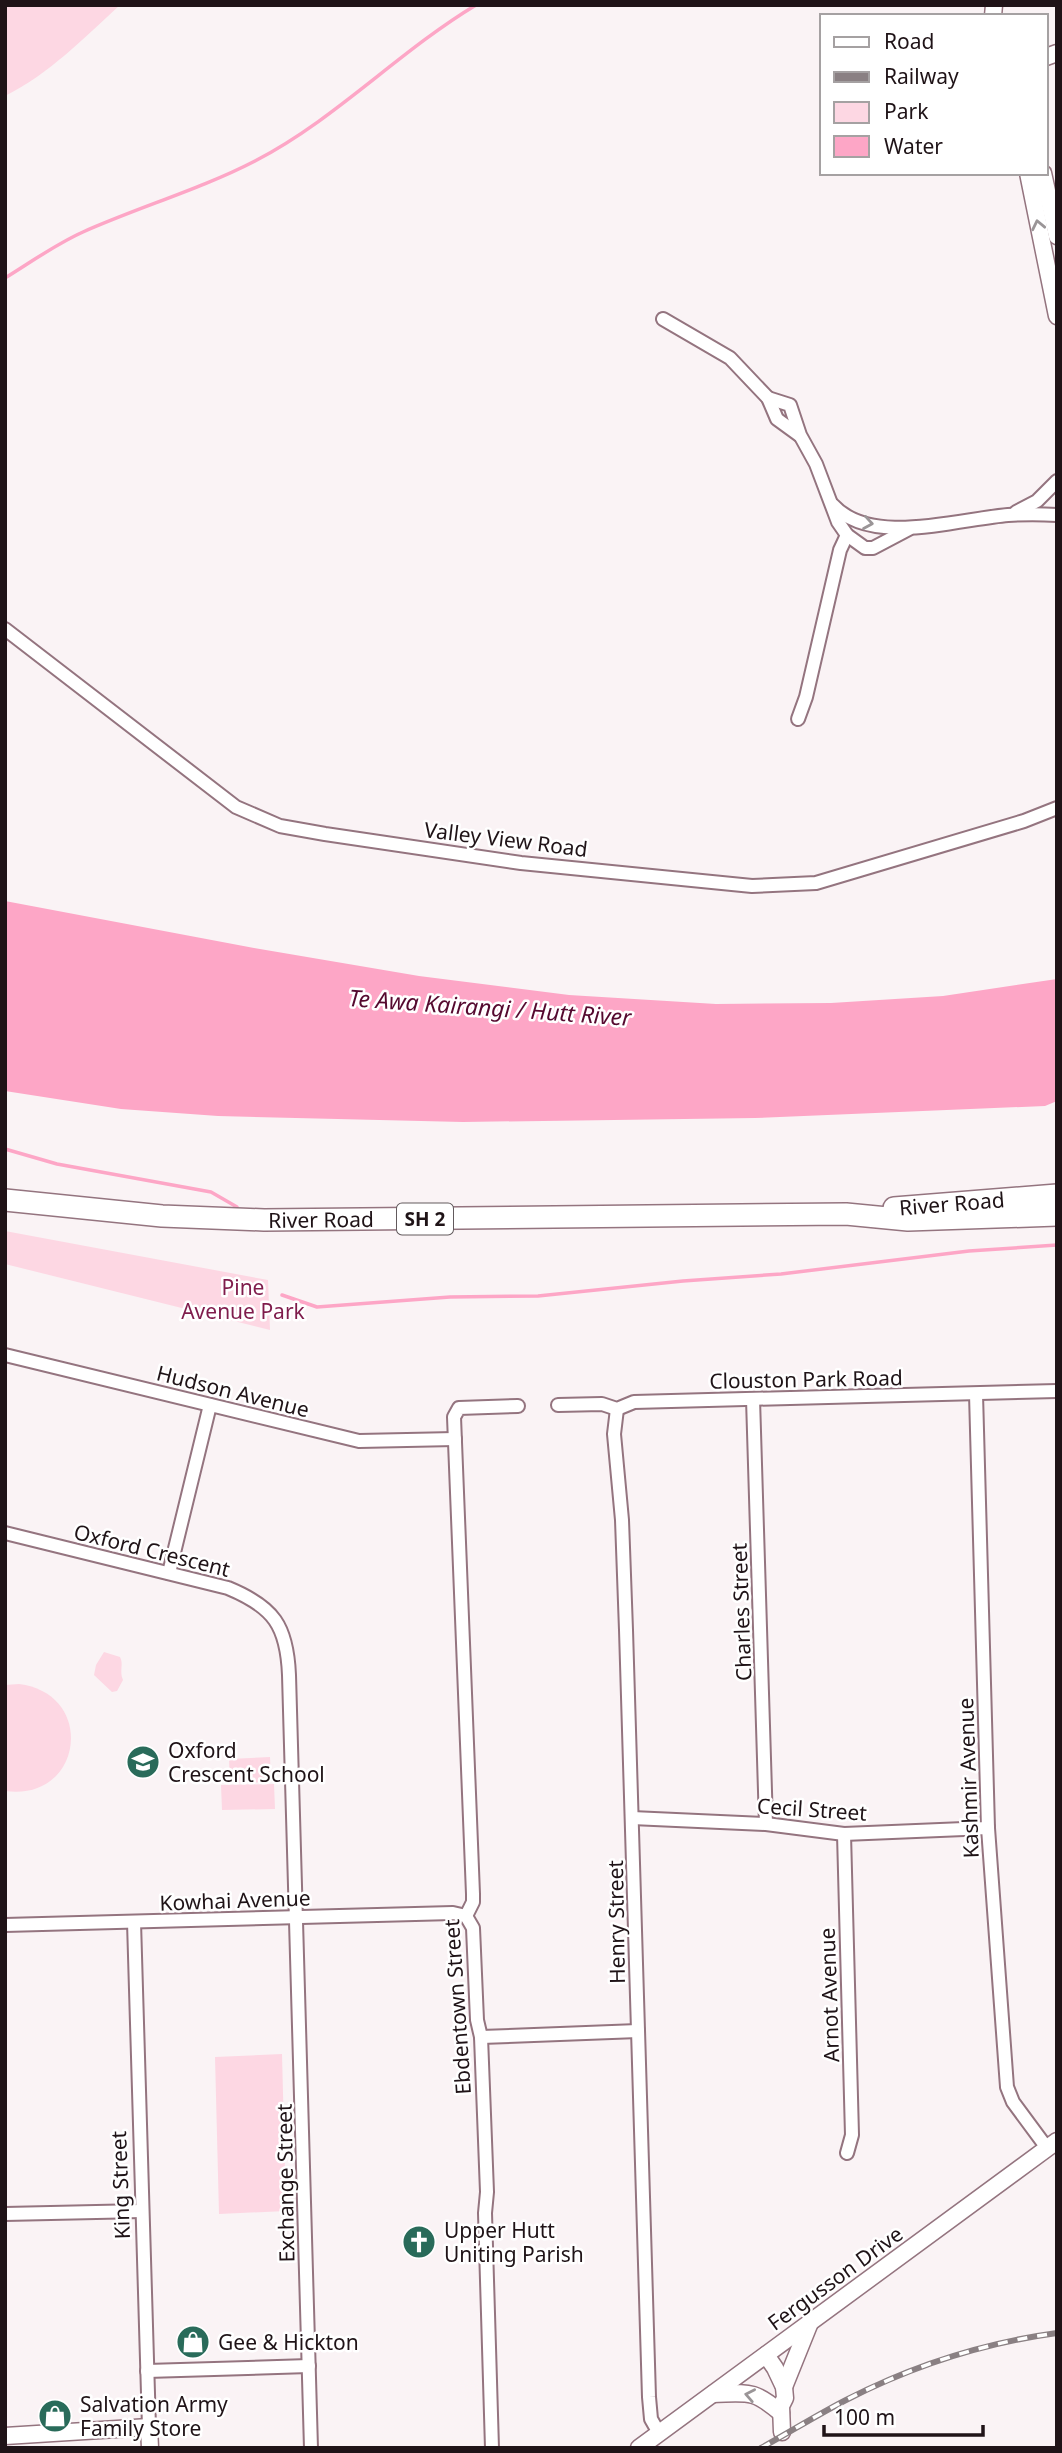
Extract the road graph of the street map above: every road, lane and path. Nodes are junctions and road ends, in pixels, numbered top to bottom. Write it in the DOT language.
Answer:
graph roads {
  1 [pos="1028,175"];
  2 [pos="1043,175"];
  3 [pos="1057,236"];
  4 [pos="1057,316"];
  5 [pos="663,319"];
  6 [pos="768,398"];
  7 [pos="800,435"];
  8 [pos="1057,481"];
  9 [pos="832,505"];
  10 [pos="1010,515"];
  11 [pos="1057,515"];
  12 [pos="909,529"];
  13 [pos="847,535"];
  14 [pos="5,629"];
  15 [pos="798,719"];
  16 [pos="1057,808"];
  17 [pos="1057,1195"];
  18 [pos="5,1200"];
  19 [pos="846,1214"];
  20 [pos="1057,1215"];
  21 [pos="5,1355"];
  22 [pos="1057,1391"];
  23 [pos="976,1394"];
  24 [pos="753,1399"];
  25 [pos="210,1405"];
  26 [pos="558,1405"];
  27 [pos="517,1406"];
  28 [pos="617,1409"];
  29 [pos="455,1439"];
  30 [pos="5,1533"];
  31 [pos="169,1573"];
  32 [pos="632,1818"];
  33 [pos="766,1824"];
  34 [pos="988,1828"];
  35 [pos="844,1834"];
  36 [pos="466,1916"];
  37 [pos="296,1917"];
  38 [pos="134,1922"];
  39 [pos="5,1925"];
  40 [pos="638,2031"];
  41 [pos="481,2037"];
  42 [pos="1052,2145"];
  43 [pos="847,2153"];
  44 [pos="142,2211"];
  45 [pos="5,2214"];
  46 [pos="810,2323"];
  47 [pos="762,2358"];
  48 [pos="309,2366"];
  49 [pos="147,2371"];
  50 [pos="783,2387"];
  51 [pos="713,2394"];
  52 [pos="781,2409"];
  53 [pos="149,2427"];
  54 [pos="659,2433"];
  55 [pos="5,2436"];
  56 [pos="782,2440"];
  57 [pos="149,2448"];
  58 [pos="311,2448"];
  59 [pos="492,2448"];
  60 [pos="639,2448"];
  4 -- 1 [label="main road, one-way"];
  2 -- 3 [label="main road"];
  5 -- 6 [label="street"];
  6 -- 7 [label="street"];
  6 -- 7 [label="street"];
  7 -- 9 [label="street"];
  8 -- 10 [label="street"];
  9 -- 12 [label="street, one-way"];
  9 -- 13 [label="street"];
  10 -- 11 [label="street"];
  10 -- 12 [label="street"];
  12 -- 13 [label="street"];
  13 -- 15 [label="street"];
  14 -- 16 [label="street, Valley View Road"];
  17 -- 19 [label="highway, River Road / SH 2"];
  18 -- 19 [label="highway, River Road / SH 2"];
  19 -- 20 [label="highway, River Road / SH 2"];
  21 -- 25 [label="street, Hudson Avenue"];
  22 -- 23 [label="street, Clouston Park Road"];
  23 -- 24 [label="street, Clouston Park Road"];
  23 -- 34 [label="street, Kashmir Avenue"];
  24 -- 28 [label="street, Clouston Park Road"];
  24 -- 33 [label="street, Charles Street"];
  25 -- 29 [label="street, Hudson Avenue"];
  25 -- 31 [label="street"];
  26 -- 28 [label="street, Clouston Park Road"];
  27 -- 29 [label="street, Ebdentown Street"];
  28 -- 32 [label="street, Henry Street"];
  29 -- 36 [label="street, Ebdentown Street"];
  30 -- 31 [label="street, Oxford Crescent"];
  31 -- 37 [label="street, Oxford Crescent"];
  32 -- 33 [label="street, Cecil Street"];
  32 -- 40 [label="street, Henry Street"];
  33 -- 35 [label="street, Cecil Street"];
  34 -- 35 [label="street, Cecil Street"];
  34 -- 42 [label="street, Kashmir Avenue"];
  35 -- 43 [label="street, Arnot Avenue"];
  36 -- 37 [label="street, Kowhai Avenue"];
  36 -- 41 [label="street, Ebdentown Street"];
  37 -- 38 [label="street, Kowhai Avenue"];
  37 -- 48 [label="street, Exchange Street"];
  38 -- 39 [label="street, Kowhai Avenue"];
  38 -- 44 [label="street, King Street"];
  40 -- 41 [label="street"];
  40 -- 54 [label="street, Henry Street"];
  41 -- 59 [label="street, Ebdentown Street"];
  42 -- 46 [label="main road, Fergusson Drive"];
  44 -- 45 [label="street"];
  44 -- 49 [label="street, King Street"];
  46 -- 47 [label="main road, Fergusson Drive"];
  46 -- 50 [label="main road"];
  47 -- 50 [label="main road"];
  47 -- 51 [label="main road, Fergusson Drive"];
  47 -- 52 [label="main road"];
  48 -- 49 [label="street"];
  48 -- 58 [label="street, Exchange Street"];
  49 -- 53 [label="street, King Street"];
  50 -- 52 [label="main road"];
  52 -- 51 [label="main road, one-way"];
  51 -- 54 [label="main road, Fergusson Drive"];
  52 -- 56 [label="main road"];
  53 -- 55 [label="main road"];
  53 -- 57 [label="main road, King Street"];
  54 -- 60 [label="main road, Fergusson Drive"];
}
